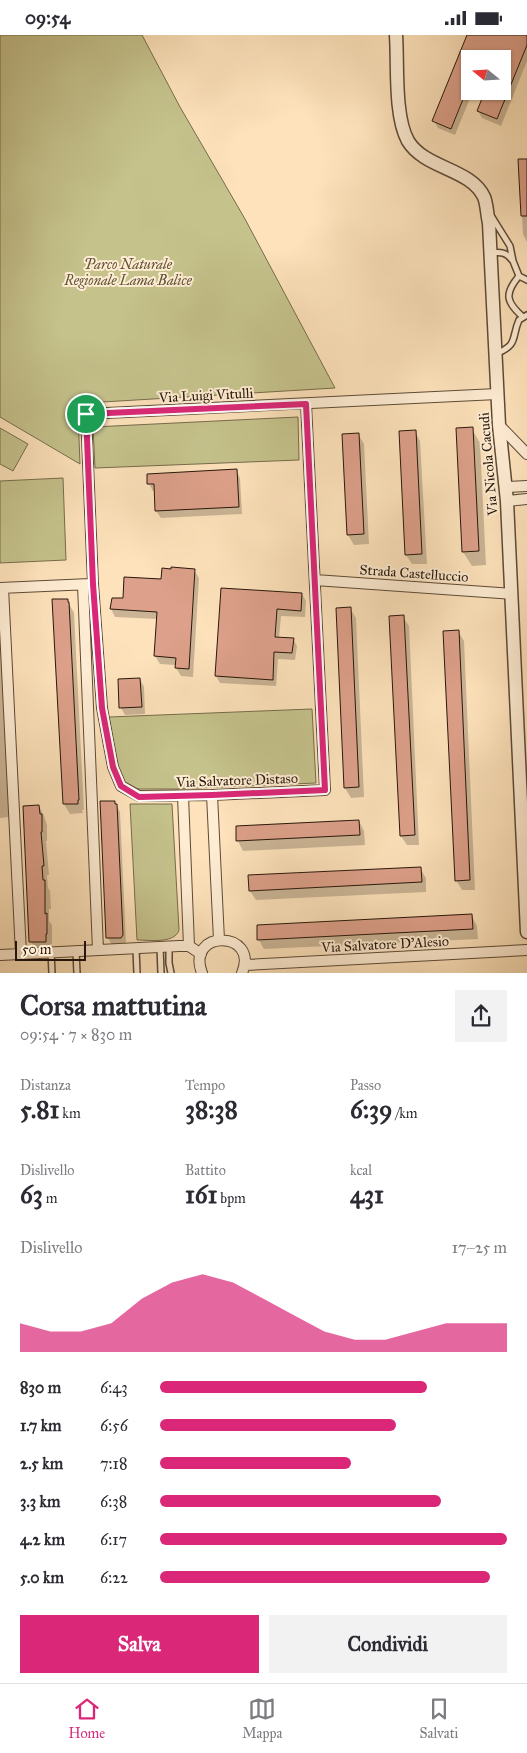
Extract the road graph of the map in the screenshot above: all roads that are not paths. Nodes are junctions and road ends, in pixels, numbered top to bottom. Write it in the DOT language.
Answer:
graph roads {
  1 [pos="396,35"];
  2 [pos="486,209"];
  3 [pos="490,253"];
  4 [pos="513,261"];
  5 [pos="519,276"];
  6 [pos="527,279"];
  7 [pos="525,316"];
  8 [pos="495,354"];
  9 [pos="497,394"];
  10 [pos="306,404"];
  11 [pos="499,425"];
  12 [pos="527,454"];
  13 [pos="527,486"];
  14 [pos="506,487"];
  15 [pos="527,499"];
  16 [pos="507,501"];
  17 [pos="315,580"];
  18 [pos="88,584"];
  19 [pos="1,588"];
  20 [pos="512,594"];
  21 [pos="212,795"];
  22 [pos="183,796"];
  23 [pos="527,932"];
  24 [pos="219,939"];
  25 [pos="188,946"];
  26 [pos="165,947"];
  27 [pos="136,948"];
  28 [pos="98,950"];
  29 [pos="527,950"];
  30 [pos="76,952"];
  31 [pos="21,953"];
  32 [pos="51,953"];
  33 [pos="201,954"];
  34 [pos="0,955"];
  35 [pos="244,969"];
  36 [pos="52,973"];
  37 [pos="77,973"];
  38 [pos="137,973"];
  39 [pos="161,973"];
  40 [pos="171,973"];
  41 [pos="202,973"];
  1 -- 2 [label="street, Via Nicola Cacudi"];
  2 -- 3 [label="street, Via Nicola Cacudi"];
  2 -- 4 [label="lane"];
  3 -- 4 [label="lane"];
  3 -- 8 [label="street, Via Nicola Cacudi"];
  4 -- 5 [label="lane"];
  5 -- 6 [label="lane"];
  5 -- 7 [label="lane"];
  7 -- 8 [label="lane"];
  8 -- 9 [label="street, Via Nicola Cacudi"];
  9 -- 10 [label="street, Via Luigi Vitulli"];
  9 -- 11 [label="street, Via Nicola Cacudi"];
  10 -- 17 [label="street, Via Salvatore Distaso"];
  10 -- 18 [label="street, Via Luigi Vitulli"];
  11 -- 12 [label="street"];
  11 -- 14 [label="street, Via Nicola Cacudi"];
  13 -- 14 [label="street"];
  14 -- 16 [label="street, Via Nicola Cacudi"];
  15 -- 16 [label="street"];
  16 -- 20 [label="street, Via Nicola Cacudi"];
  17 -- 20 [label="street, Strada Castelluccio"];
  17 -- 21 [label="street, Via Salvatore Distaso"];
  18 -- 19 [label="street"];
  18 -- 22 [label="street, Via Salvatore Distaso"];
  18 -- 28 [label="street"];
  19 -- 31 [label="street"];
  20 -- 23 [label="street, Via Nicola Cacudi"];
  21 -- 22 [label="street, Via Salvatore Distaso"];
  21 -- 24 [label="street"];
  22 -- 25 [label="street"];
  24 -- 33 [label="street"];
  24 -- 35 [label="street"];
  25 -- 26 [label="street"];
  25 -- 33 [label="street"];
  26 -- 27 [label="street"];
  26 -- 39 [label="lane"];
  26 -- 40 [label="lane"];
  27 -- 28 [label="street"];
  27 -- 38 [label="lane"];
  28 -- 30 [label="street"];
  29 -- 35 [label="street, Via Salvatore D'Alesio"];
  30 -- 32 [label="street"];
  30 -- 37 [label="lane"];
  31 -- 32 [label="street"];
  31 -- 34 [label="street"];
  32 -- 36 [label="lane"];
  33 -- 41 [label="street"];
}
